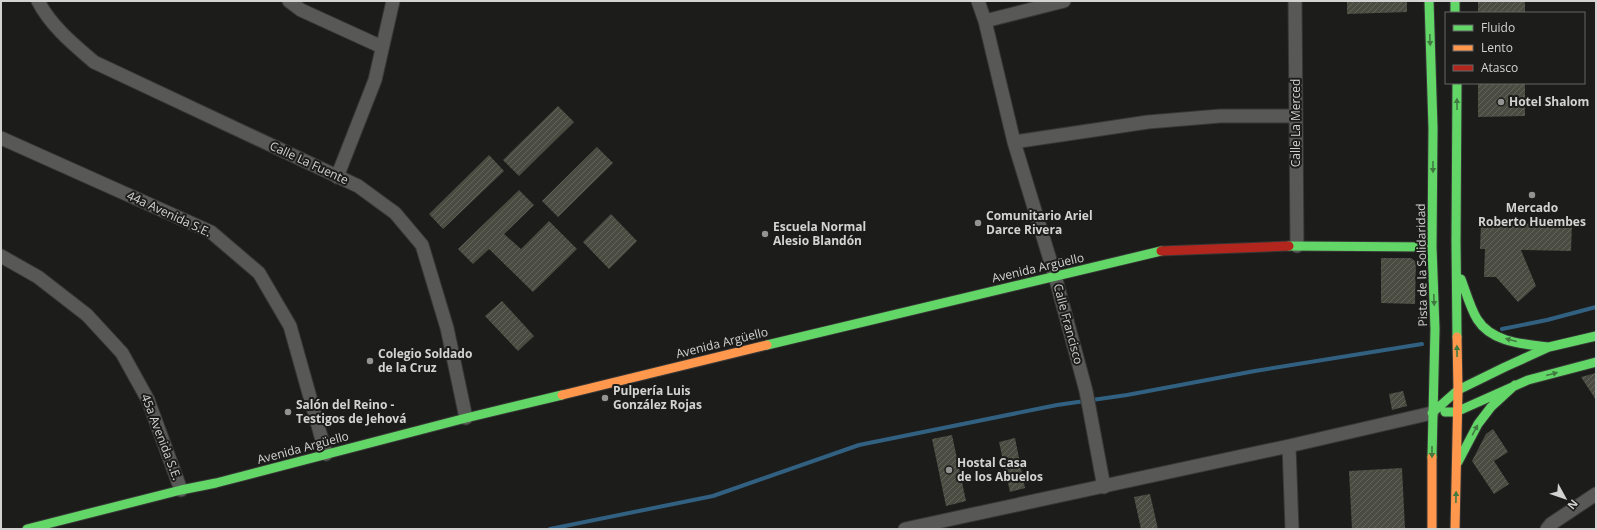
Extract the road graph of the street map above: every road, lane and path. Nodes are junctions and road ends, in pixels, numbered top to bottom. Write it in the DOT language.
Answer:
graph roads {
  1 [pos="38,1"];
  2 [pos="289,1"];
  3 [pos="393,1"];
  4 [pos="978,1"];
  5 [pos="1064,1"];
  6 [pos="1295,1"];
  7 [pos="1429,1"];
  8 [pos="1455,1"];
  9 [pos="1456,12"];
  10 [pos="985,21"];
  11 [pos="382,46"];
  12 [pos="1457,84"];
  13 [pos="1296,116"];
  14 [pos="1,138"];
  15 [pos="1014,142"];
  16 [pos="338,177"];
  17 [pos="1297,246"];
  18 [pos="1432,246"];
  19 [pos="1,256"];
  20 [pos="1456,269"];
  21 [pos="1055,276"];
  22 [pos="1596,336"];
  23 [pos="1549,347"];
  24 [pos="1596,362"];
  25 [pos="1515,385"];
  26 [pos="1458,390"];
  27 [pos="1456,412"];
  28 [pos="1432,413"];
  29 [pos="466,418"];
  30 [pos="1289,446"];
  31 [pos="326,454"];
  32 [pos="1457,465"];
  33 [pos="1104,486"];
  34 [pos="181,490"];
  35 [pos="1596,494"];
  36 [pos="910,528"];
  37 [pos="28,529"];
  38 [pos="1292,529"];
  39 [pos="1432,529"];
  40 [pos="1455,529"];
  41 [pos="1547,529"];
  1 -- 16 [label="street, Calle La Fuente"];
  2 -- 11 [label="street"];
  3 -- 11 [label="street"];
  4 -- 10 [label="street, Calle Francisco"];
  5 -- 10 [label="street"];
  6 -- 13 [label="street, Calle La Merced"];
  7 -- 18 [label="main road, Pista de la Solidaridad, one-way"];
  8 -- 9 [label="main road"];
  10 -- 15 [label="street, Calle Francisco"];
  11 -- 16 [label="street"];
  20 -- 12 [label="main road, one-way"];
  13 -- 15 [label="street"];
  13 -- 17 [label="street, Calle La Merced"];
  14 -- 31 [label="street, 44a Avenida S.E."];
  15 -- 21 [label="street, Calle Francisco"];
  16 -- 29 [label="street, Calle La Fuente"];
  17 -- 18 [label="main road, Avenida Argüello"];
  17 -- 21 [label="main road, Avenida Argüello"];
  18 -- 28 [label="main road, Pista de la Solidaridad, one-way"];
  19 -- 34 [label="street, 45a Avenida S.E."];
  23 -- 20 [label="main road, one-way"];
  26 -- 20 [label="main road, one-way"];
  21 -- 29 [label="main road, Avenida Argüello"];
  21 -- 33 [label="street, Calle Francisco"];
  22 -- 23 [label="main road"];
  23 -- 26 [label="main road"];
  25 -- 24 [label="main road, one-way"];
  25 -- 27 [label="main road"];
  32 -- 25 [label="main road, one-way"];
  26 -- 27 [label="main road"];
  26 -- 28 [label="main road"];
  27 -- 28 [label="main road"];
  27 -- 32 [label="main road"];
  28 -- 30 [label="street"];
  28 -- 39 [label="main road, Pista de la Solidaridad, one-way"];
  29 -- 31 [label="main road, Avenida Argüello"];
  30 -- 33 [label="street"];
  30 -- 38 [label="street"];
  31 -- 34 [label="main road, Avenida Argüello"];
  40 -- 32 [label="main road, one-way"];
  33 -- 36 [label="street"];
  34 -- 37 [label="main road, Avenida Argüello"];
  35 -- 41 [label="street"];
}
